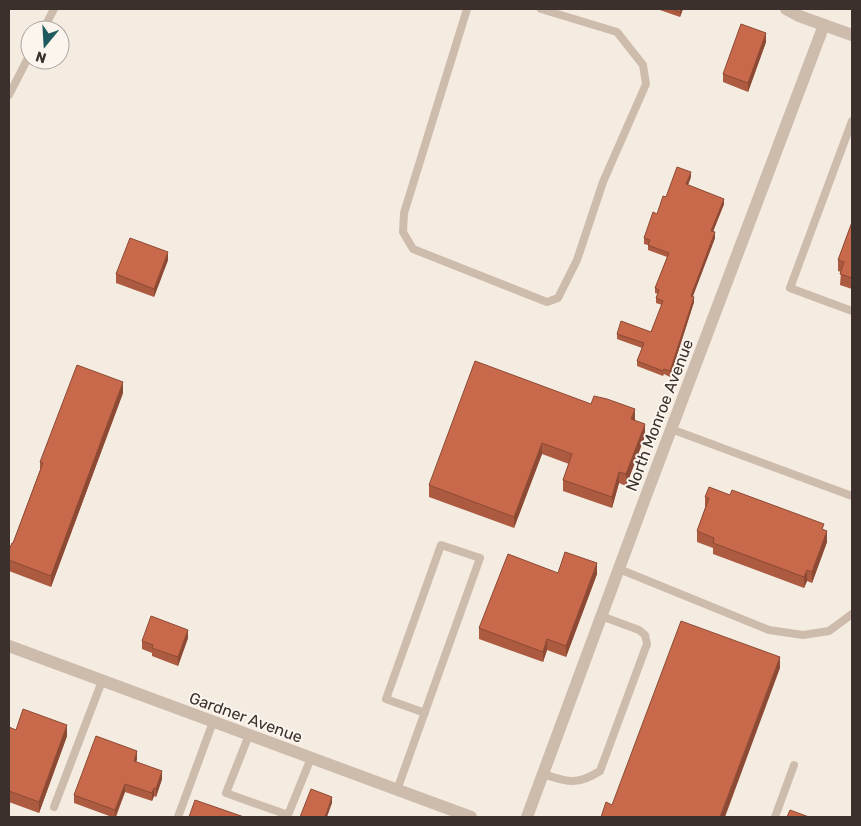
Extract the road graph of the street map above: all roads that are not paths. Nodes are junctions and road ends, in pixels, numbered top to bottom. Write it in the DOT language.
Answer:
graph roads {
  1 [pos="467,9"];
  2 [pos="541,9"];
  3 [pos="786,9"];
  4 [pos="824,25"];
  5 [pos="852,35"];
  6 [pos="22,70"];
  7 [pos="9,95"];
  8 [pos="852,121"];
  9 [pos="852,311"];
  10 [pos="671,429"];
  11 [pos="852,496"];
  12 [pos="619,569"];
  13 [pos="852,614"];
  14 [pos="601,616"];
  15 [pos="9,646"];
  16 [pos="102,681"];
  17 [pos="425,713"];
  18 [pos="213,722"];
  19 [pos="249,735"];
  20 [pos="311,758"];
  21 [pos="794,765"];
  22 [pos="543,774"];
  23 [pos="397,790"];
  24 [pos="54,807"];
  25 [pos="178,817"];
  26 [pos="472,817"];
  27 [pos="528,817"];
  28 [pos="775,817"];
  1 -- 2 [label="lane"];
  3 -- 4 [label="street"];
  4 -- 5 [label="street"];
  4 -- 10 [label="street, North Monroe Avenue"];
  6 -- 7 [label="lane"];
  8 -- 9 [label="lane"];
  10 -- 11 [label="lane"];
  10 -- 12 [label="street, North Monroe Avenue"];
  12 -- 13 [label="lane"];
  12 -- 14 [label="street, North Monroe Avenue"];
  14 -- 22 [label="street, North Monroe Avenue"];
  14 -- 22 [label="lane"];
  15 -- 16 [label="street, Gardner Avenue"];
  16 -- 18 [label="street, Gardner Avenue"];
  16 -- 24 [label="lane"];
  17 -- 17 [label="lane"];
  17 -- 23 [label="lane"];
  18 -- 19 [label="street, Gardner Avenue"];
  18 -- 25 [label="lane"];
  19 -- 20 [label="street, Gardner Avenue"];
  19 -- 20 [label="lane"];
  20 -- 23 [label="street, Gardner Avenue"];
  21 -- 28 [label="lane"];
  22 -- 27 [label="street, North Monroe Avenue"];
  23 -- 26 [label="street, Gardner Avenue"];
}
